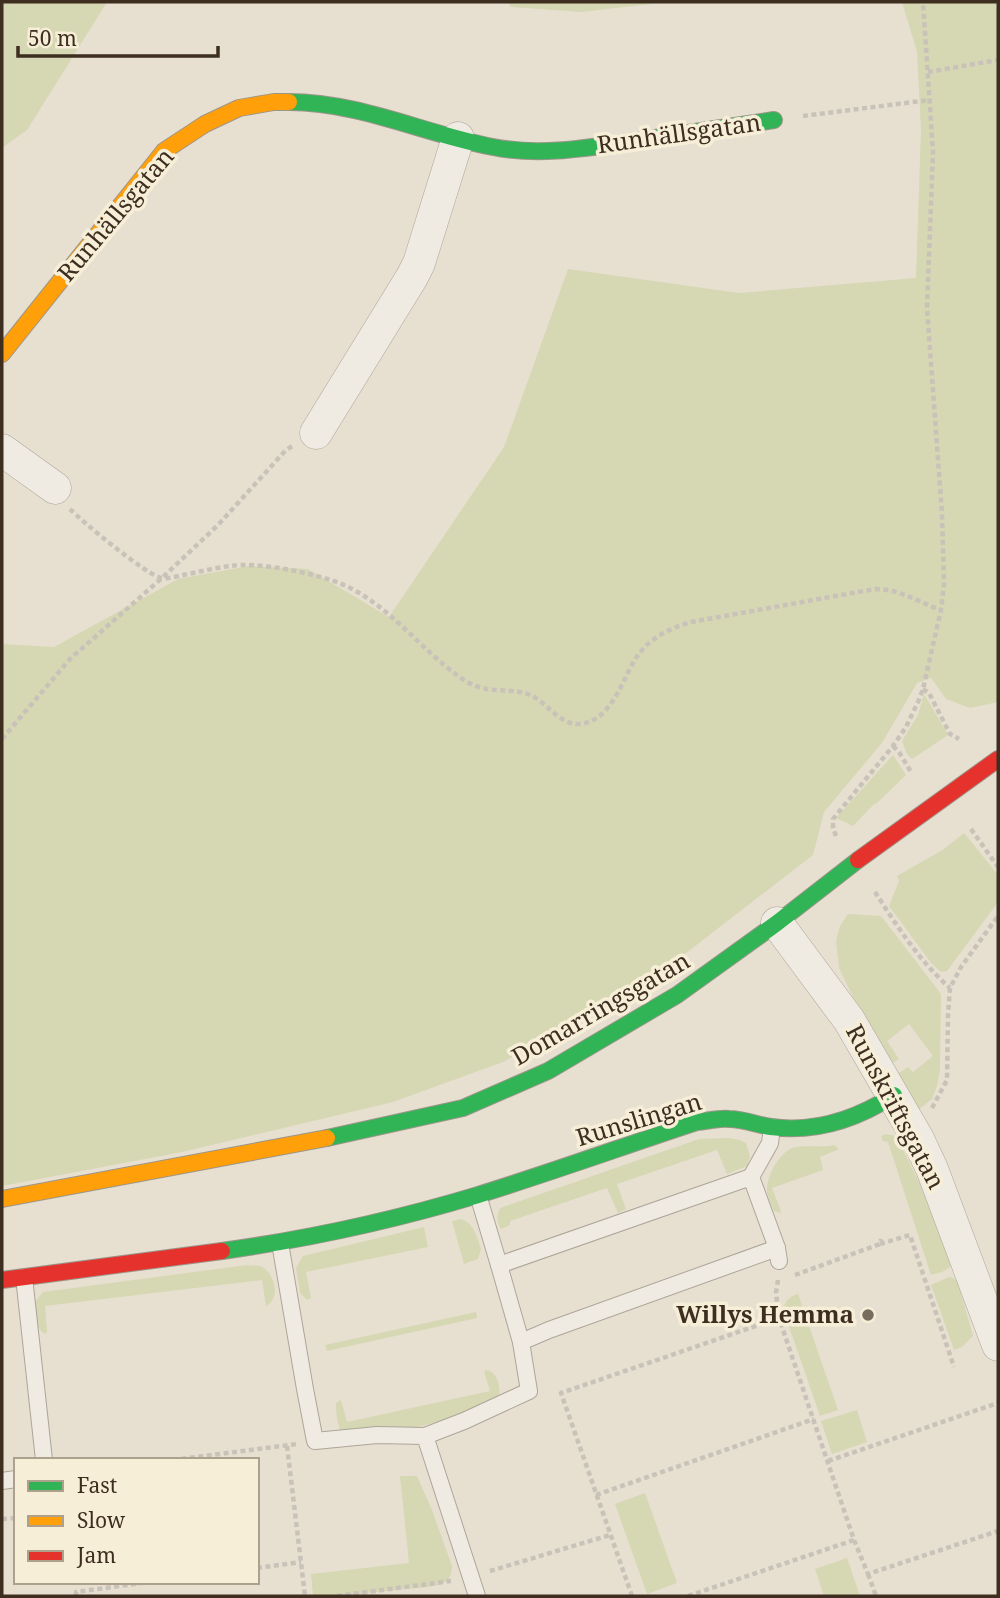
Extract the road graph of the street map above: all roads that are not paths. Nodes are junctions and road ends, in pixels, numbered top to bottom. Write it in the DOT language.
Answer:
graph roads {
  1 [pos="774,120"];
  2 [pos="458,138"];
  3 [pos="2,354"];
  4 [pos="316,433"];
  5 [pos="2,450"];
  6 [pos="55,488"];
  7 [pos="998,759"];
  8 [pos="777,923"];
  9 [pos="894,1095"];
  10 [pos="772,1127"];
  11 [pos="751,1177"];
  12 [pos="478,1195"];
  13 [pos="2,1199"];
  14 [pos="280,1243"];
  15 [pos="499,1265"];
  16 [pos="24,1277"];
  17 [pos="2,1280"];
  18 [pos="521,1342"];
  19 [pos="998,1345"];
  20 [pos="425,1436"];
  21 [pos="44,1458"];
  22 [pos="477,1596"];
  1 -- 2 [label="street, Runhällsgatan"];
  2 -- 3 [label="street, Runhällsgatan"];
  2 -- 4 [label="street"];
  5 -- 6 [label="street"];
  7 -- 8 [label="street, Domarringsgatan"];
  8 -- 9 [label="street, Runskriftsgatan"];
  8 -- 13 [label="street, Domarringsgatan"];
  9 -- 10 [label="street, Runslingan"];
  9 -- 19 [label="street, Runskriftsgatan"];
  10 -- 11 [label="lane"];
  10 -- 12 [label="street, Runslingan"];
  11 -- 15 [label="lane"];
  11 -- 18 [label="lane"];
  12 -- 14 [label="street, Runslingan"];
  12 -- 15 [label="lane"];
  14 -- 16 [label="street, Runslingan"];
  14 -- 20 [label="lane"];
  15 -- 18 [label="lane"];
  16 -- 17 [label="street, Runslingan"];
  16 -- 21 [label="lane"];
  18 -- 20 [label="lane"];
  20 -- 22 [label="lane"];
}
